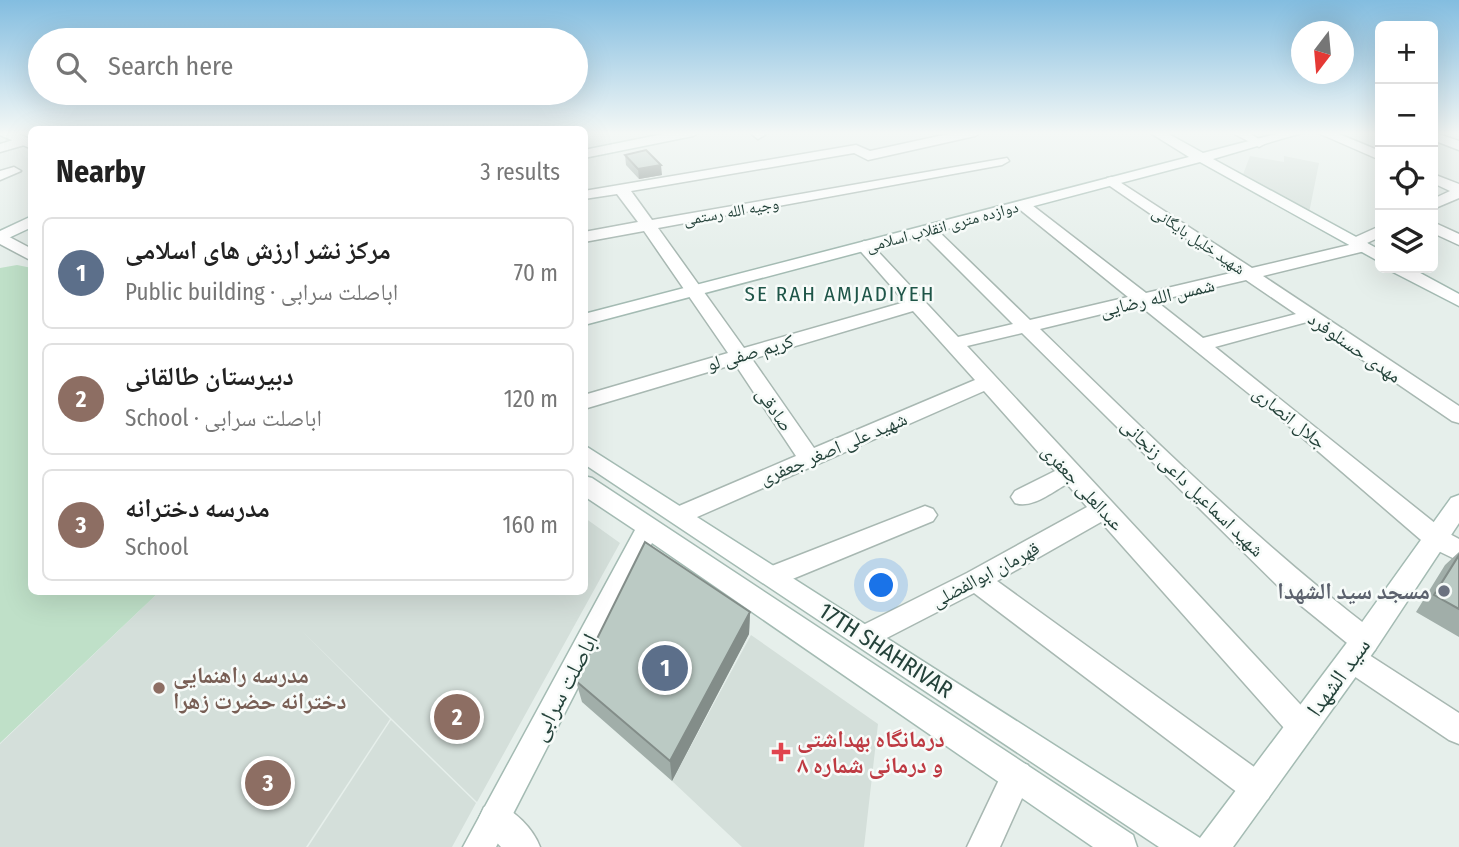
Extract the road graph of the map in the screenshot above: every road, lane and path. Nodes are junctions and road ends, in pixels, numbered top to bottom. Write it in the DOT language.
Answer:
graph roads {
  1 [pos="719,172"];
  2 [pos="945,172"];
  3 [pos="1149,172"];
  4 [pos="1226,172"];
  5 [pos="1438,180"];
  6 [pos="1112,181"];
  7 [pos="620,187"];
  8 [pos="1459,190"];
  9 [pos="588,194"];
  10 [pos="1438,202"];
  11 [pos="1023,205"];
  12 [pos="28,222"];
  13 [pos="649,226"];
  14 [pos="928,230"];
  15 [pos="1438,230"];
  16 [pos="28,231"];
  17 [pos="1375,234"];
  18 [pos="588,236"];
  19 [pos="0,237"];
  20 [pos="1459,240"];
  21 [pos="1359,245"];
  22 [pos="864,246"];
  23 [pos="28,254"];
  24 [pos="1375,254"];
  25 [pos="1408,273"];
  26 [pos="1251,275"];
  27 [pos="695,290"];
  28 [pos="1140,300"];
  29 [pos="1459,301"];
  30 [pos="917,304"];
  31 [pos="1309,316"];
  32 [pos="588,319"];
  33 [pos="1026,327"];
  34 [pos="952,344"];
  35 [pos="1199,345"];
  36 [pos="738,355"];
  37 [pos="986,383"];
  38 [pos="588,401"];
  39 [pos="1459,416"];
  40 [pos="588,456"];
  41 [pos="809,458"];
  42 [pos="1070,473"];
  43 [pos="588,487"];
  44 [pos="1023,497"];
  45 [pos="1459,504"];
  46 [pos="1104,509"];
  47 [pos="680,515"];
  48 [pos="925,515"];
  49 [pos="648,528"];
  50 [pos="1448,545"];
  51 [pos="773,576"];
  52 [pos="976,580"];
  53 [pos="866,636"];
  54 [pos="1359,650"];
  55 [pos="1302,727"];
  56 [pos="1459,730"];
  57 [pos="1017,776"];
  58 [pos="1257,788"];
  59 [pos="495,818"];
  60 [pos="480,847"];
  61 [pos="524,847"];
  62 [pos="983,847"];
  63 [pos="1121,847"];
  64 [pos="1188,847"];
  65 [pos="1213,847"];
  1 -- 7 [label="street"];
  2 -- 13 [label="street, وجیه الله رستمی"];
  3 -- 6 [label="street, دوازده متری انقلاب اسلامی"];
  4 -- 21 [label="street"];
  5 -- 8 [label="street"];
  6 -- 11 [label="street, دوازده متری انقلاب اسلامی"];
  6 -- 26 [label="street, شهید خلیل بایگانی"];
  7 -- 9 [label="street"];
  7 -- 13 [label="street, صادقی"];
  8 -- 10 [label="street"];
  11 -- 14 [label="street, دوازده متری انقلاب اسلامی"];
  11 -- 28 [label="street, جلال انصاری"];
  12 -- 19 [label="street"];
  13 -- 18 [label="street, وجیه الله رستمی"];
  13 -- 27 [label="street, صادقی"];
  14 -- 22 [label="street, دوازده متری انقلاب اسلامی"];
  14 -- 33 [label="street, شهید اسماعیل داعی زنجانی"];
  15 -- 20 [label="street"];
  16 -- 19 [label="street"];
  17 -- 21 [label="street, شمس الله رضایی"];
  19 -- 23 [label="street"];
  21 -- 24 [label="street"];
  21 -- 26 [label="street, شمس الله رضایی"];
  22 -- 27 [label="street, دوازده متری انقلاب اسلامی"];
  22 -- 30 [label="street, عبدالعلی جعفری"];
  25 -- 29 [label="street"];
  26 -- 28 [label="street, شمس الله رضایی"];
  26 -- 31 [label="street, مهدی حسنلوفرد"];
  27 -- 32 [label="street, دوازده متری انقلاب اسلامی"];
  27 -- 36 [label="street, صادقی"];
  28 -- 33 [label="street, شمس الله رضایی"];
  28 -- 35 [label="street, جلال انصاری"];
  30 -- 34 [label="street, عبدالعلی جعفری"];
  30 -- 36 [label="street, کریم صفی لو"];
  31 -- 35 [label="street"];
  31 -- 39 [label="street, مهدی حسنلوفرد"];
  33 -- 34 [label="street, شمس الله رضایی"];
  33 -- 54 [label="street, شهید اسماعیل داعی زنجانی"];
  34 -- 37 [label="street, عبدالعلی جعفری"];
  35 -- 50 [label="street, جلال انصاری"];
  36 -- 38 [label="street, کریم صفی لو"];
  36 -- 41 [label="street, صادقی"];
  37 -- 41 [label="street, شهید علی اصغر جعفری"];
  37 -- 42 [label="street, عبدالعلی جعفری"];
  40 -- 47 [label="street, 17TH SHAHRIVAR"];
  41 -- 47 [label="street, شهید علی اصغر جعفری"];
  42 -- 44 [label="street"];
  42 -- 46 [label="street, عبدالعلی جعفری"];
  43 -- 49 [label="street, 17TH SHAHRIVAR"];
  45 -- 50 [label="street, سید الشهدا"];
  46 -- 52 [label="street, قهرمان ابوالفضلی"];
  46 -- 55 [label="street, عبدالعلی جعفری"];
  47 -- 51 [label="street, 17TH SHAHRIVAR"];
  48 -- 51 [label="street"];
  49 -- 57 [label="street, 17TH SHAHRIVAR"];
  49 -- 59 [label="street, اباصلت سرابی"];
  50 -- 54 [label="street, سید الشهدا"];
  51 -- 53 [label="street, 17TH SHAHRIVAR"];
  52 -- 53 [label="street, قهرمان ابوالفضلی"];
  52 -- 58 [label="street"];
  53 -- 64 [label="street, 17TH SHAHRIVAR"];
  54 -- 55 [label="street, سید الشهدا"];
  54 -- 56 [label="street, شهید اسماعیل داعی زنجانی"];
  55 -- 58 [label="street, سید الشهدا"];
  57 -- 62 [label="street"];
  57 -- 63 [label="street, 17TH SHAHRIVAR"];
  58 -- 65 [label="street, سید الشهدا"];
  59 -- 60 [label="street, اباصلت سرابی"];
  59 -- 61 [label="street"];
}
